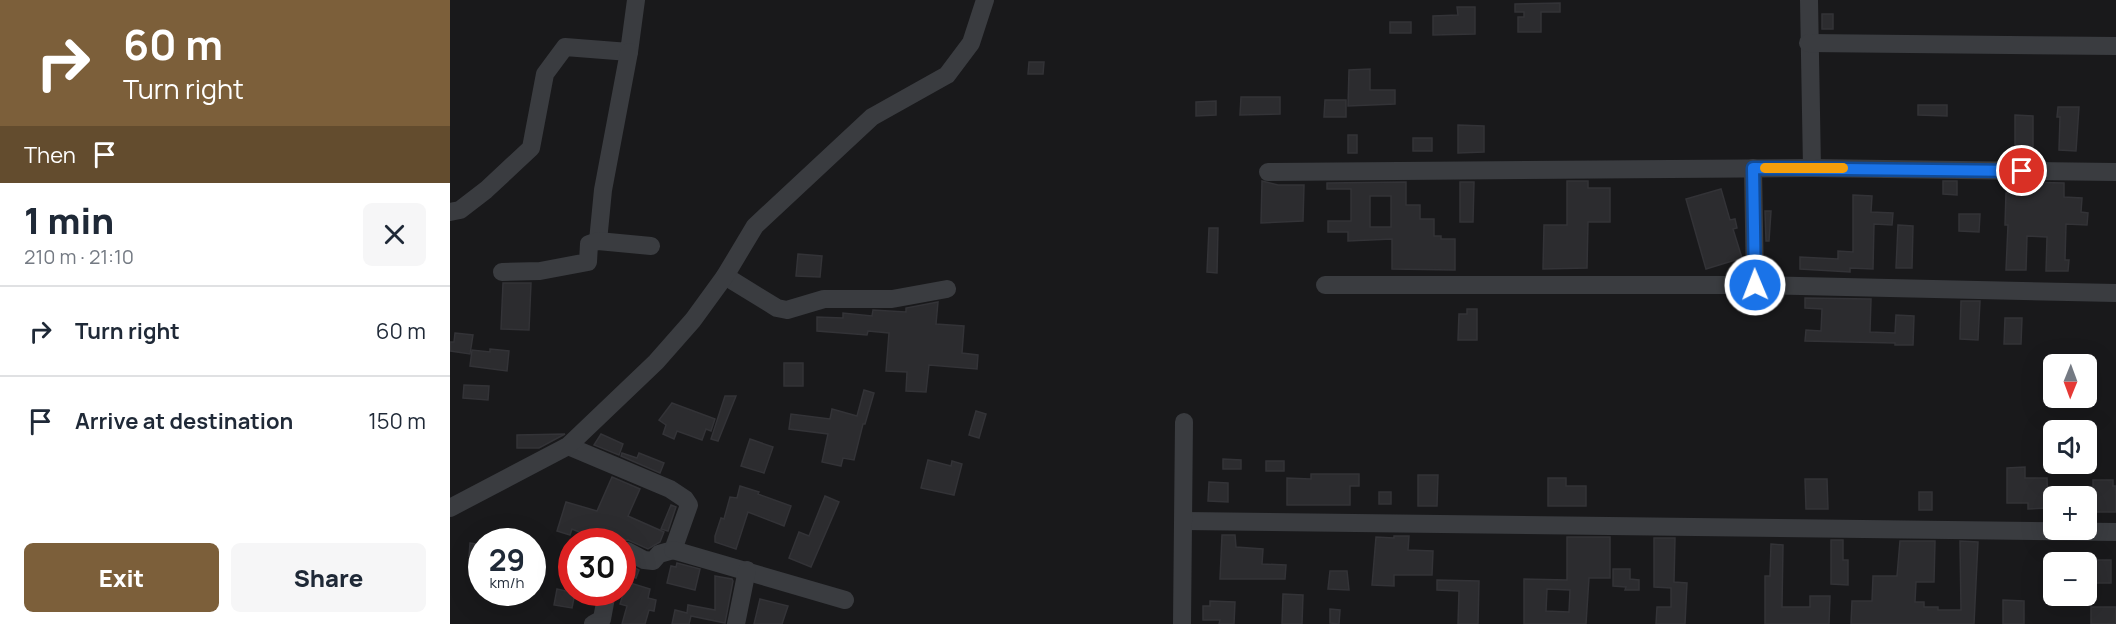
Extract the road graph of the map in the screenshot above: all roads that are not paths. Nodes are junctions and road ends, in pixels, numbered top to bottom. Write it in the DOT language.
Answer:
graph roads {
  1 [pos="636,0"];
  2 [pos="985,0"];
  3 [pos="1809,0"];
  4 [pos="1809,43"];
  5 [pos="2116,46"];
  6 [pos="629,52"];
  7 [pos="1753,168"];
  8 [pos="1812,168"];
  9 [pos="1268,172"];
  10 [pos="2116,172"];
  11 [pos="450,212"];
  12 [pos="598,241"];
  13 [pos="651,246"];
  14 [pos="502,272"];
  15 [pos="725,276"];
  16 [pos="1325,285"];
  17 [pos="1755,285"];
  18 [pos="947,289"];
  19 [pos="2116,293"];
  20 [pos="1184,422"];
  21 [pos="568,446"];
  22 [pos="450,508"];
  23 [pos="1184,521"];
  24 [pos="2116,532"];
  25 [pos="673,550"];
  26 [pos="636,556"];
  27 [pos="747,570"];
  28 [pos="845,600"];
  29 [pos="604,606"];
  30 [pos="593,624"];
  31 [pos="736,624"];
  32 [pos="1182,624"];
  1 -- 6 [label="street"];
  2 -- 15 [label="street"];
  3 -- 4 [label="street"];
  4 -- 5 [label="street"];
  4 -- 8 [label="street"];
  6 -- 11 [label="street"];
  6 -- 12 [label="street"];
  7 -- 8 [label="street"];
  7 -- 9 [label="street"];
  7 -- 17 [label="street"];
  8 -- 10 [label="street"];
  12 -- 13 [label="street"];
  12 -- 14 [label="street"];
  15 -- 18 [label="street"];
  15 -- 21 [label="street"];
  16 -- 17 [label="street"];
  17 -- 19 [label="street"];
  20 -- 23 [label="street"];
  21 -- 22 [label="street"];
  21 -- 25 [label="street"];
  23 -- 24 [label="street"];
  23 -- 32 [label="street"];
  25 -- 26 [label="street"];
  25 -- 27 [label="street"];
  27 -- 28 [label="street"];
  27 -- 31 [label="street"];
  29 -- 30 [label="street"];
}
